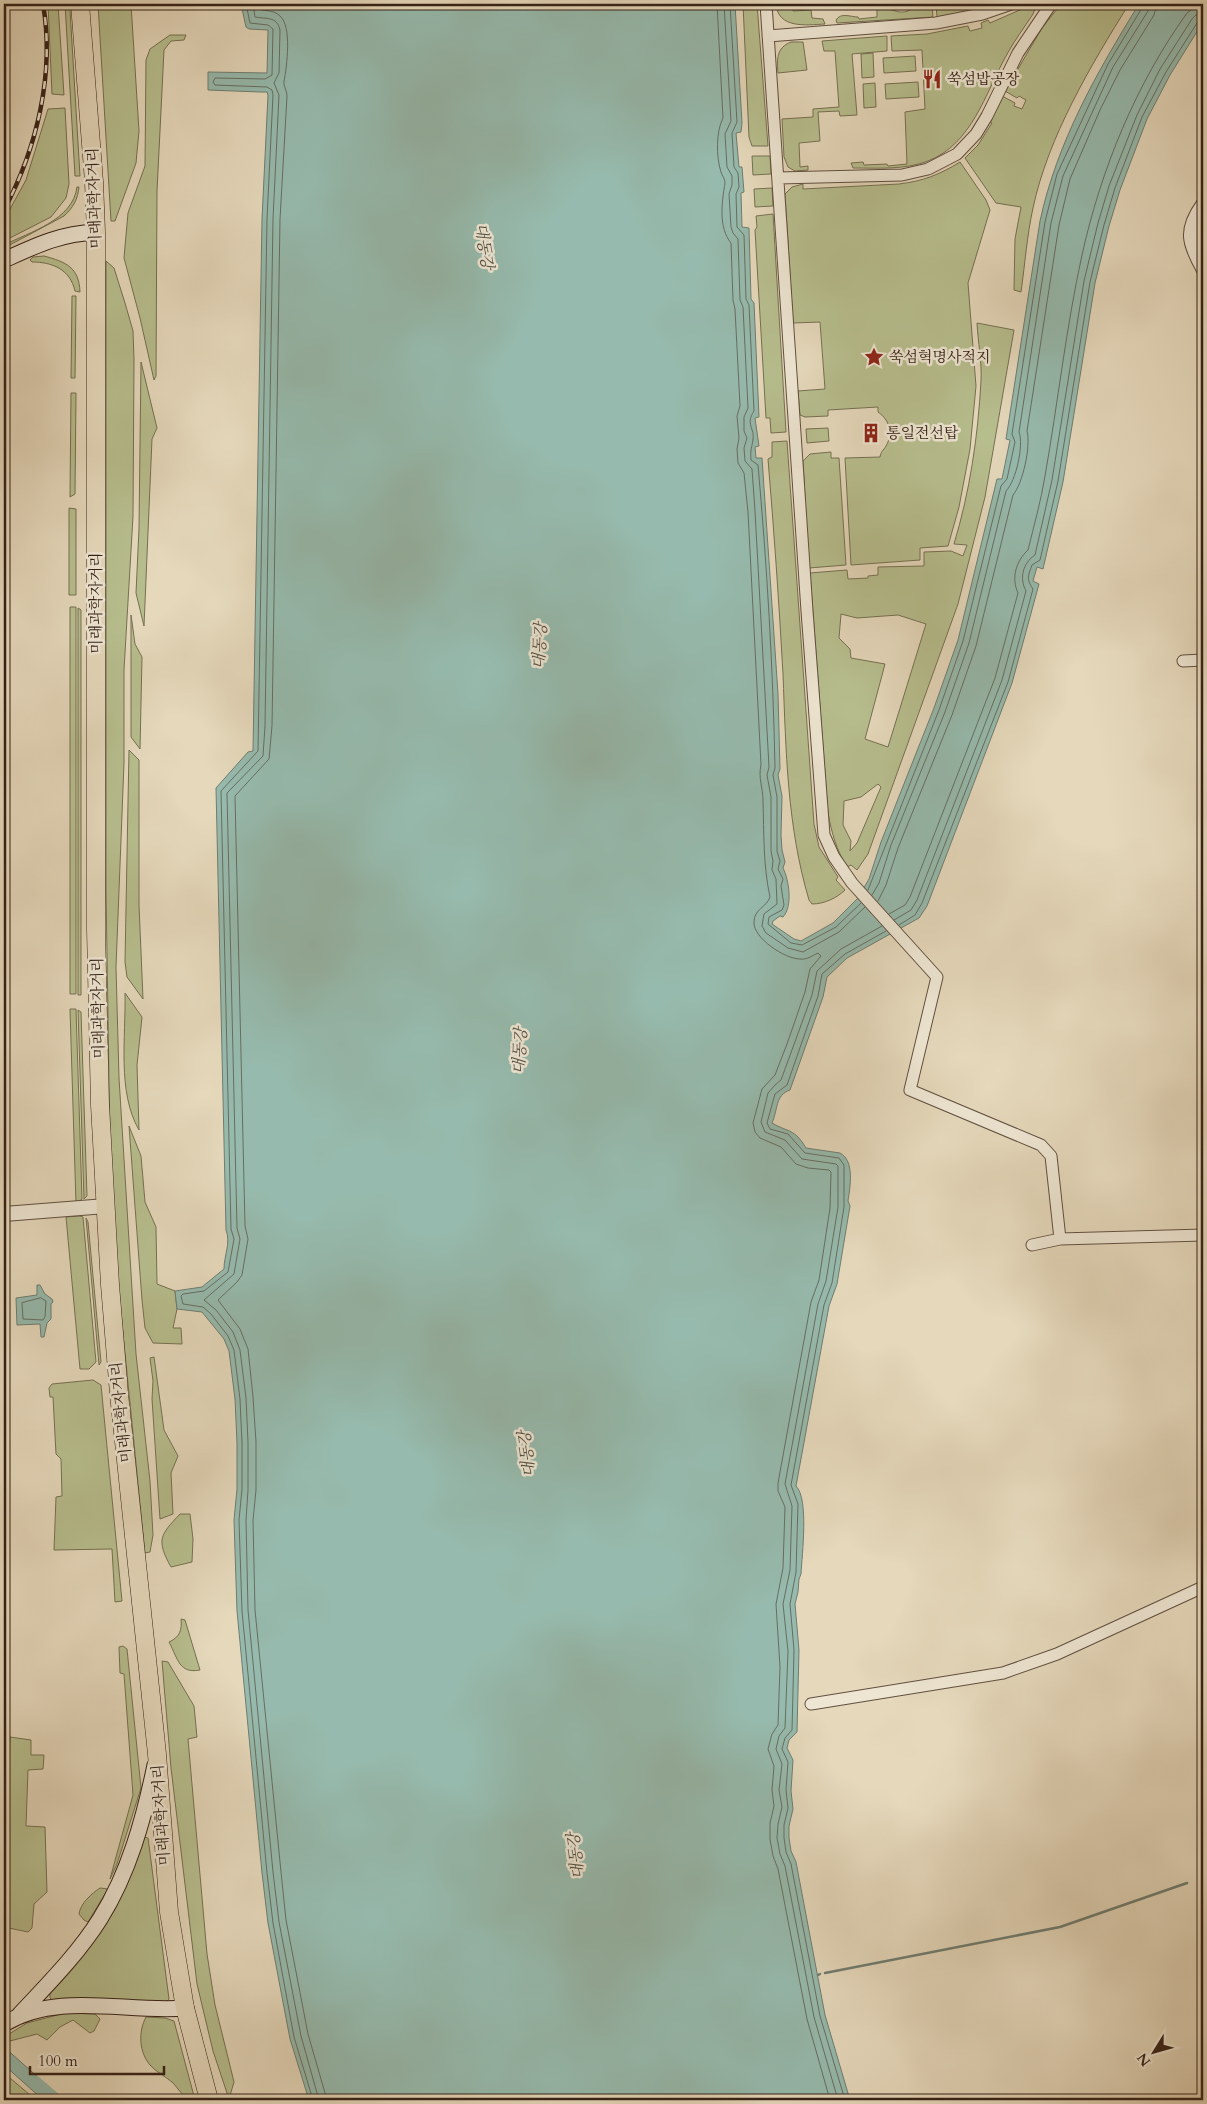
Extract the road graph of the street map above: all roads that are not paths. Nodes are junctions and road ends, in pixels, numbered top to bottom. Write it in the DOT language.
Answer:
graph roads {
  1 [pos="80,4"];
  2 [pos="766,4"];
  3 [pos="1011,4"];
  4 [pos="1051,4"];
  5 [pos="768,36"];
  6 [pos="778,178"];
  7 [pos="1203,205"];
  8 [pos="96,232"];
  9 [pos="4,260"];
  10 [pos="1203,268"];
  11 [pos="1203,660"];
  12 [pos="1183,661"];
  13 [pos="106,1206"];
  14 [pos="4,1214"];
  15 [pos="1203,1235"];
  16 [pos="1060,1239"];
  17 [pos="1032,1245"];
  18 [pos="1203,1587"];
  19 [pos="811,1704"];
  20 [pos="157,1754"];
  21 [pos="185,2008"];
  22 [pos="19,2015"];
  23 [pos="4,2024"];
  24 [pos="208,2096"];
  1 -- 8 [label="main road, 미래과학자거리"];
  2 -- 5 [label="street"];
  3 -- 5 [label="street"];
  4 -- 6 [label="street"];
  5 -- 6 [label="street"];
  6 -- 16 [label="street"];
  7 -- 10 [label="street"];
  8 -- 9 [label="main road"];
  8 -- 13 [label="main road, 미래과학자거리"];
  11 -- 12 [label="street"];
  13 -- 14 [label="street"];
  13 -- 20 [label="main road, 미래과학자거리"];
  15 -- 16 [label="street"];
  16 -- 17 [label="street"];
  18 -- 19 [label="street"];
  20 -- 21 [label="main road, 미래과학자거리"];
  20 -- 22 [label="main road"];
  21 -- 22 [label="main road"];
  21 -- 24 [label="main road, 미래과학자거리"];
  22 -- 23 [label="main road"];
}
